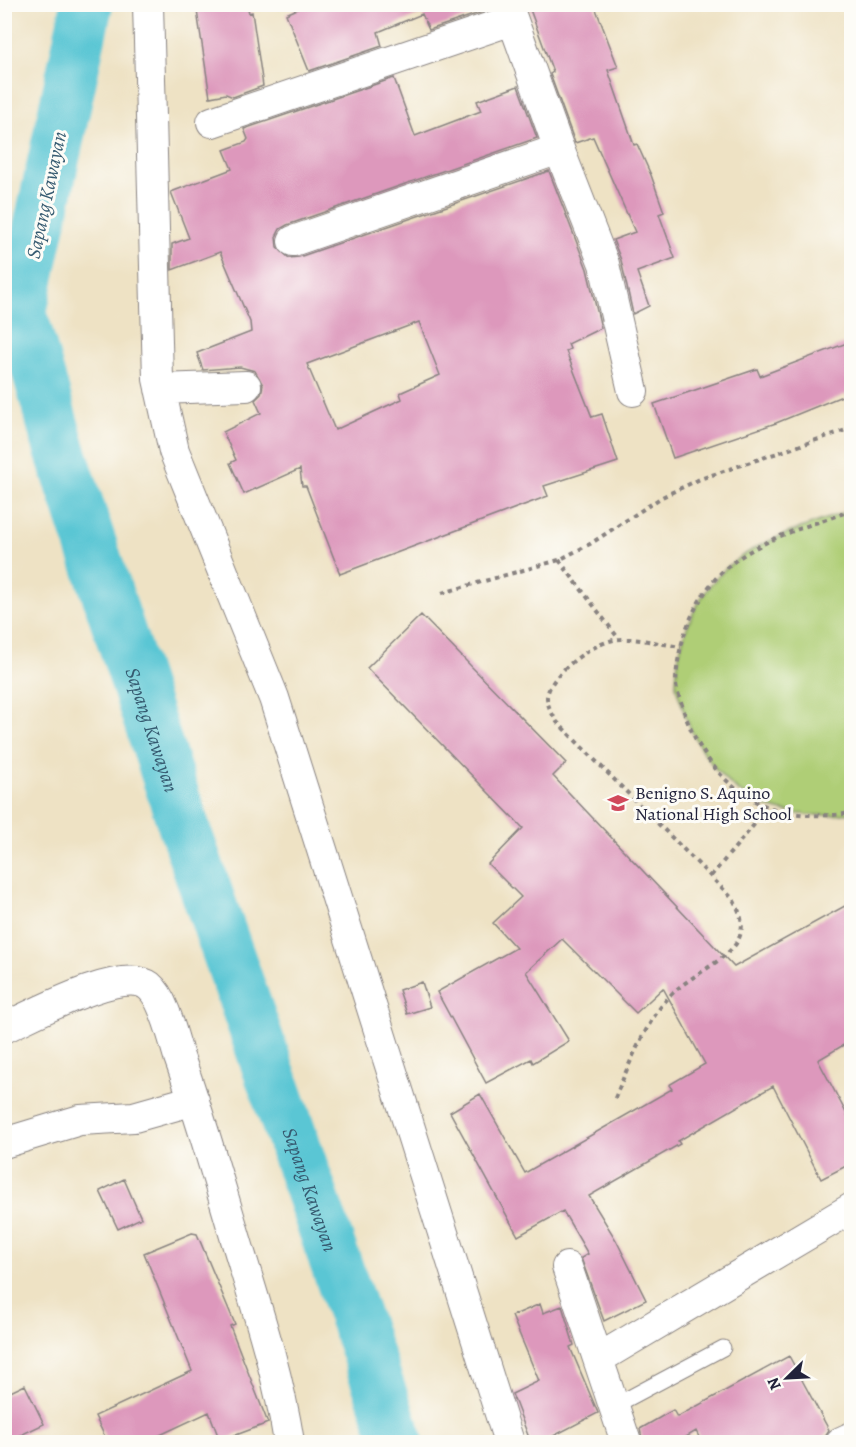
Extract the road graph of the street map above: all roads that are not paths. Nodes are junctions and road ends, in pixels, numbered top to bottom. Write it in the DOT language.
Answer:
graph roads {
  1 [pos="148,4"];
  2 [pos="510,12"];
  3 [pos="212,122"];
  4 [pos="559,149"];
  5 [pos="293,241"];
  6 [pos="246,386"];
  7 [pos="160,388"];
  8 [pos="633,391"];
  9 [pos="4,1028"];
  10 [pos="194,1100"];
  11 [pos="4,1143"];
  12 [pos="852,1208"];
  13 [pos="567,1268"];
  14 [pos="723,1348"];
  15 [pos="598,1359"];
  16 [pos="614,1406"];
  17 [pos="852,1437"];
  18 [pos="289,1443"];
  19 [pos="509,1443"];
  20 [pos="626,1443"];
  21 [pos="841,1443"];
  1 -- 7 [label="street"];
  2 -- 3 [label="street"];
  2 -- 4 [label="street"];
  4 -- 5 [label="street"];
  4 -- 8 [label="street"];
  6 -- 7 [label="street"];
  7 -- 19 [label="street"];
  9 -- 10 [label="street"];
  10 -- 11 [label="street"];
  10 -- 18 [label="street"];
  12 -- 15 [label="street"];
  13 -- 15 [label="street"];
  14 -- 16 [label="lane"];
  15 -- 16 [label="street"];
  16 -- 20 [label="street"];
  17 -- 21 [label="street"];
}
